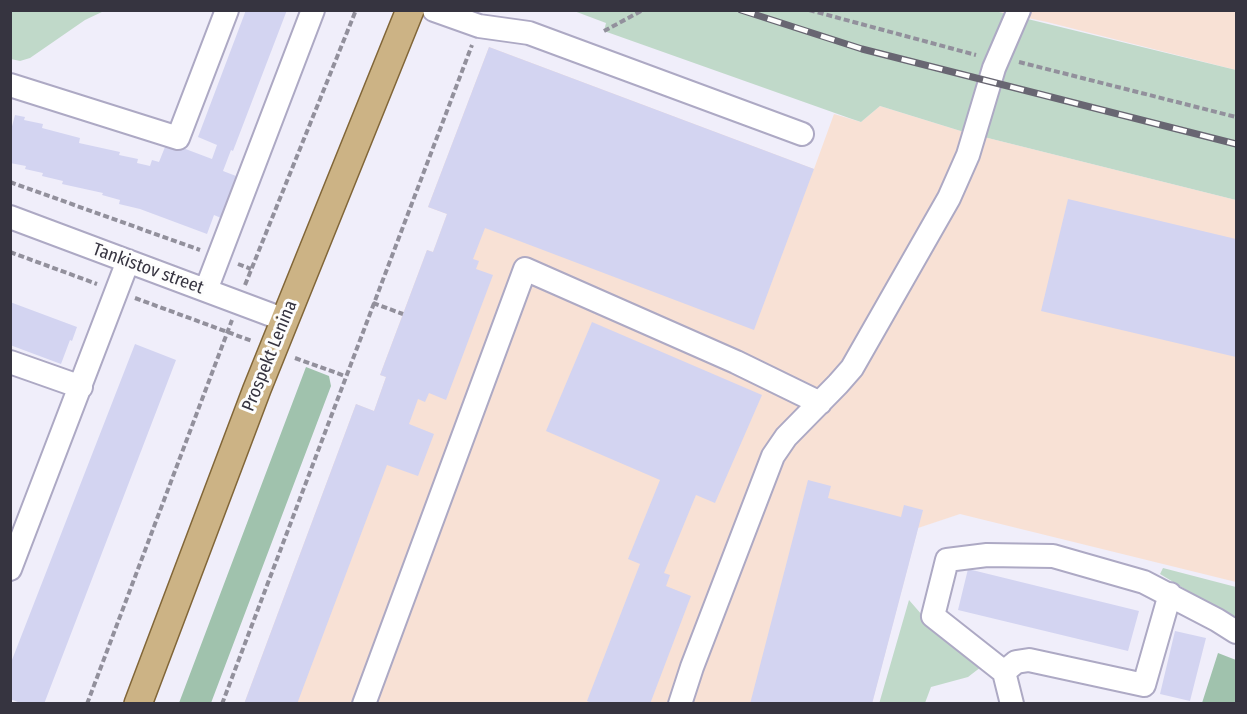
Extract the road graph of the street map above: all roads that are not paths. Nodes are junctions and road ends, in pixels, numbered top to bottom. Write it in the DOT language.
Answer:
graph roads {
  1 [pos="227,10"];
  2 [pos="313,10"];
  3 [pos="410,10"];
  4 [pos="434,10"];
  5 [pos="1019,10"];
  6 [pos="10,85"];
  7 [pos="802,134"];
  8 [pos="10,217"];
  9 [pos="128,261"];
  10 [pos="206,290"];
  11 [pos="285,320"];
  12 [pos="10,362"];
  13 [pos="81,387"];
  14 [pos="820,403"];
  15 [pos="10,569"];
  16 [pos="1170,594"];
  17 [pos="1236,632"];
  18 [pos="1004,672"];
  19 [pos="138,704"];
  20 [pos="364,704"];
  21 [pos="680,704"];
  22 [pos="1012,704"];
  1 -- 6 [label="street"];
  2 -- 10 [label="street"];
  3 -- 11 [label="main road, Prospekt Lenina"];
  4 -- 7 [label="street"];
  5 -- 14 [label="street"];
  8 -- 9 [label="street, Tankistov street"];
  9 -- 10 [label="street, Tankistov street"];
  9 -- 13 [label="street"];
  10 -- 11 [label="street, Tankistov street"];
  11 -- 19 [label="main road, Prospekt Lenina"];
  12 -- 13 [label="street"];
  13 -- 15 [label="street"];
  14 -- 20 [label="street"];
  14 -- 21 [label="street"];
  16 -- 17 [label="street"];
  16 -- 18 [label="street"];
  16 -- 18 [label="street"];
  18 -- 22 [label="street"];
}
